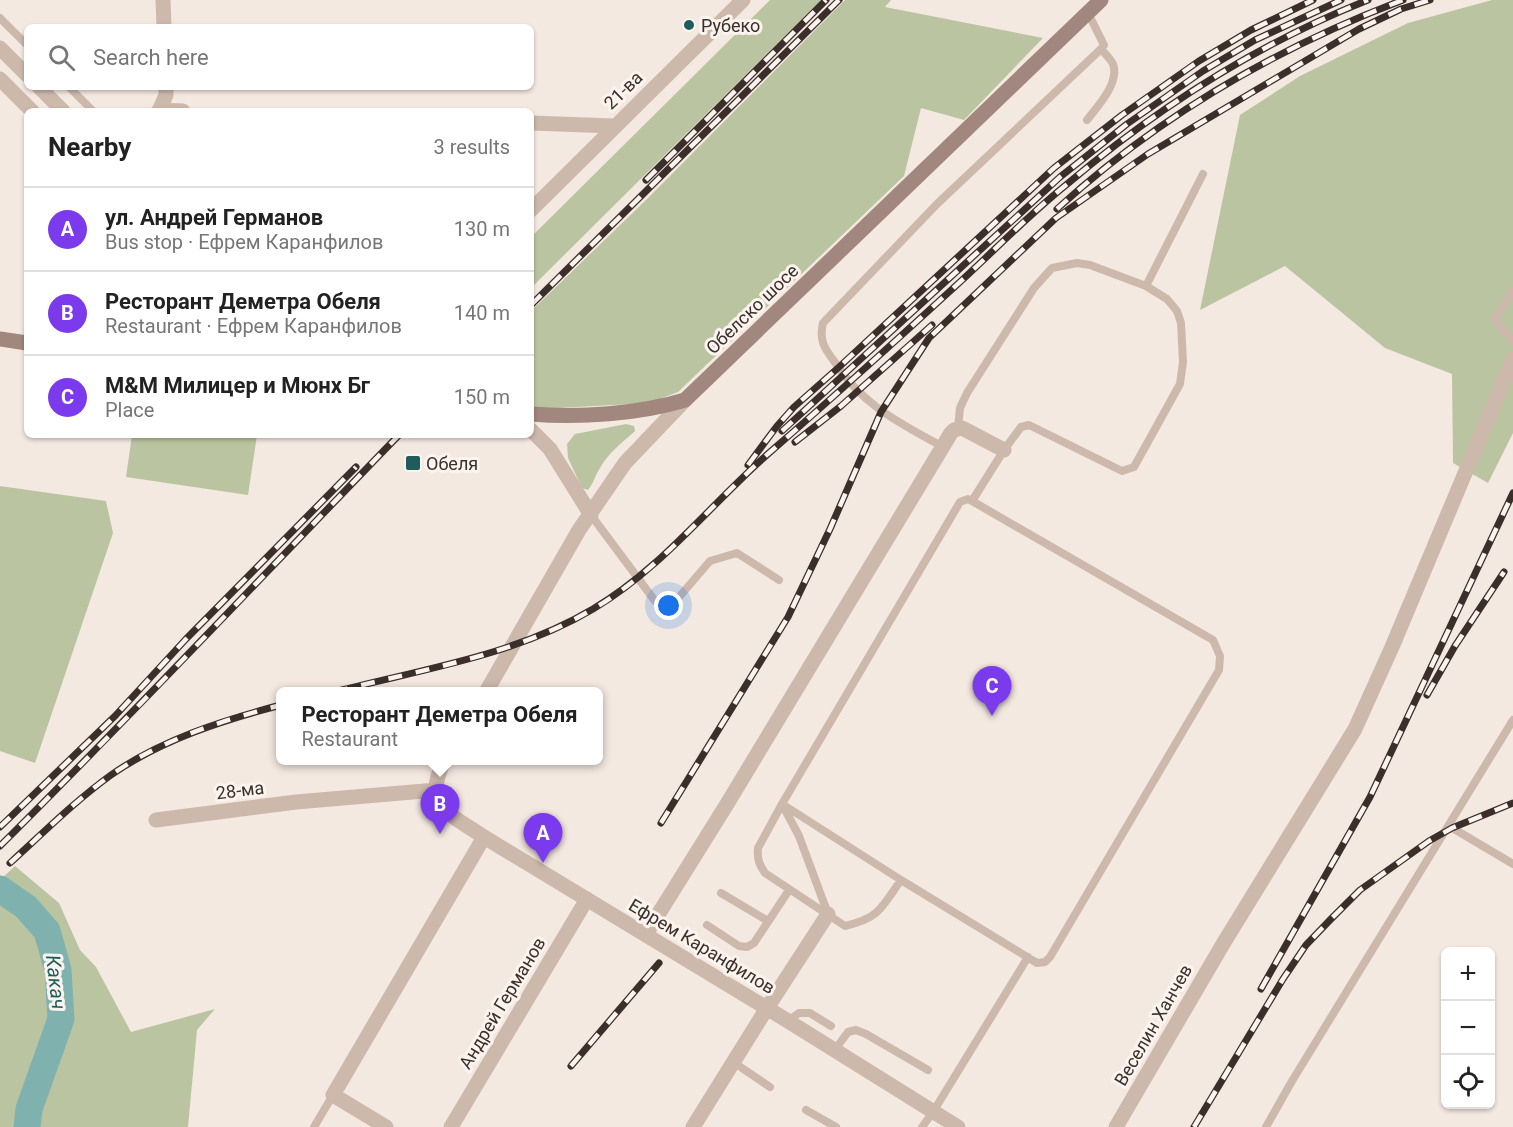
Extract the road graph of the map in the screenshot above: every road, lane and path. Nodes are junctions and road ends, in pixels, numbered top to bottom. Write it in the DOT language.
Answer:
graph roads {
  1 [pos="163,0"];
  2 [pos="743,0"];
  3 [pos="1101,0"];
  4 [pos="1088,13"];
  5 [pos="0,18"];
  6 [pos="164,24"];
  7 [pos="24,42"];
  8 [pos="0,48"];
  9 [pos="1101,49"];
  10 [pos="24,72"];
  11 [pos="0,79"];
  12 [pos="42,90"];
  13 [pos="72,90"];
  14 [pos="166,90"];
  15 [pos="29,108"];
  16 [pos="60,108"];
  17 [pos="90,108"];
  18 [pos="160,108"];
  19 [pos="1087,120"];
  20 [pos="534,123"];
  21 [pos="614,126"];
  22 [pos="1203,174"];
  23 [pos="534,207"];
  24 [pos="1146,286"];
  25 [pos="1513,291"];
  26 [pos="0,339"];
  27 [pos="1513,342"];
  28 [pos="24,343"];
  29 [pos="1513,359"];
  30 [pos="685,400"];
  31 [pos="534,414"];
  32 [pos="958,428"];
  33 [pos="534,433"];
  34 [pos="943,447"];
  35 [pos="1004,450"];
  36 [pos="972,501"];
  37 [pos="591,515"];
  38 [pos="779,580"];
  39 [pos="489,687"];
  40 [pos="1513,720"];
  41 [pos="443,765"];
  42 [pos="436,790"];
  43 [pos="782,804"];
  44 [pos="156,820"];
  45 [pos="1449,826"];
  46 [pos="484,837"];
  47 [pos="1513,864"];
  48 [pos="901,880"];
  49 [pos="789,890"];
  50 [pos="720,893"];
  51 [pos="587,899"];
  52 [pos="828,914"];
  53 [pos="768,921"];
  54 [pos="707,925"];
  55 [pos="646,934"];
  56 [pos="1028,957"];
  57 [pos="767,1008"];
  58 [pos="788,1021"];
  59 [pos="831,1026"];
  60 [pos="834,1051"];
  61 [pos="733,1062"];
  62 [pos="928,1070"];
  63 [pos="770,1087"];
  64 [pos="333,1095"];
  65 [pos="806,1110"];
  66 [pos="933,1113"];
  67 [pos="314,1127"];
  68 [pos="386,1127"];
  69 [pos="451,1127"];
  70 [pos="693,1127"];
  71 [pos="836,1127"];
  72 [pos="922,1127"];
  73 [pos="958,1127"];
  74 [pos="1116,1127"];
  75 [pos="1266,1127"];
  1 -- 6 [label="street"];
  2 -- 21 [label="street, 21-ва"];
  3 -- 4 [label="street, Обелско шосе"];
  4 -- 9 [label="lane"];
  4 -- 30 [label="street, Обелско шосе"];
  5 -- 7 [label="lane"];
  8 -- 10 [label="street"];
  9 -- 19 [label="lane"];
  9 -- 34 [label="lane"];
  11 -- 15 [label="street"];
  12 -- 16 [label="street"];
  13 -- 17 [label="lane"];
  14 -- 18 [label="street"];
  20 -- 21 [label="street"];
  21 -- 23 [label="street, 21-ва"];
  22 -- 24 [label="lane"];
  24 -- 32 [label="lane"];
  24 -- 35 [label="lane"];
  25 -- 27 [label="lane"];
  26 -- 28 [label="street"];
  29 -- 74 [label="street, Веселин Ханчев"];
  30 -- 31 [label="street"];
  30 -- 37 [label="street, Обелско шосе"];
  32 -- 34 [label="street"];
  32 -- 35 [label="street"];
  33 -- 37 [label="street"];
  34 -- 55 [label="street"];
  35 -- 36 [label="lane"];
  36 -- 43 [label="lane"];
  36 -- 56 [label="lane"];
  37 -- 38 [label="lane"];
  37 -- 39 [label="street, Обелско шосе"];
  40 -- 45 [label="lane"];
  41 -- 42 [label="street"];
  42 -- 44 [label="street, 28-ма"];
  42 -- 46 [label="street, Ефрем Каранфилов"];
  43 -- 48 [label="lane"];
  43 -- 49 [label="lane"];
  43 -- 52 [label="lane"];
  45 -- 47 [label="lane"];
  45 -- 75 [label="lane"];
  46 -- 51 [label="street, Ефрем Каранфилов"];
  46 -- 64 [label="street"];
  48 -- 52 [label="lane"];
  48 -- 56 [label="lane"];
  49 -- 52 [label="lane"];
  49 -- 53 [label="lane"];
  50 -- 53 [label="lane"];
  51 -- 55 [label="street, Ефрем Каранфилов"];
  51 -- 69 [label="street, Андрей Германов"];
  52 -- 57 [label="street"];
  53 -- 54 [label="lane"];
  55 -- 57 [label="street, Ефрем Каранфилов"];
  56 -- 66 [label="lane"];
  57 -- 58 [label="street, Ефрем Каранфилов"];
  57 -- 61 [label="street"];
  58 -- 59 [label="lane"];
  58 -- 60 [label="street, Ефрем Каранфилов"];
  60 -- 62 [label="lane"];
  60 -- 66 [label="street, Ефрем Каранфилов"];
  61 -- 63 [label="lane"];
  61 -- 70 [label="street"];
  64 -- 67 [label="lane"];
  64 -- 68 [label="street"];
  65 -- 71 [label="lane"];
  66 -- 72 [label="lane"];
  66 -- 73 [label="street, Ефрем Каранфилов"];
}
